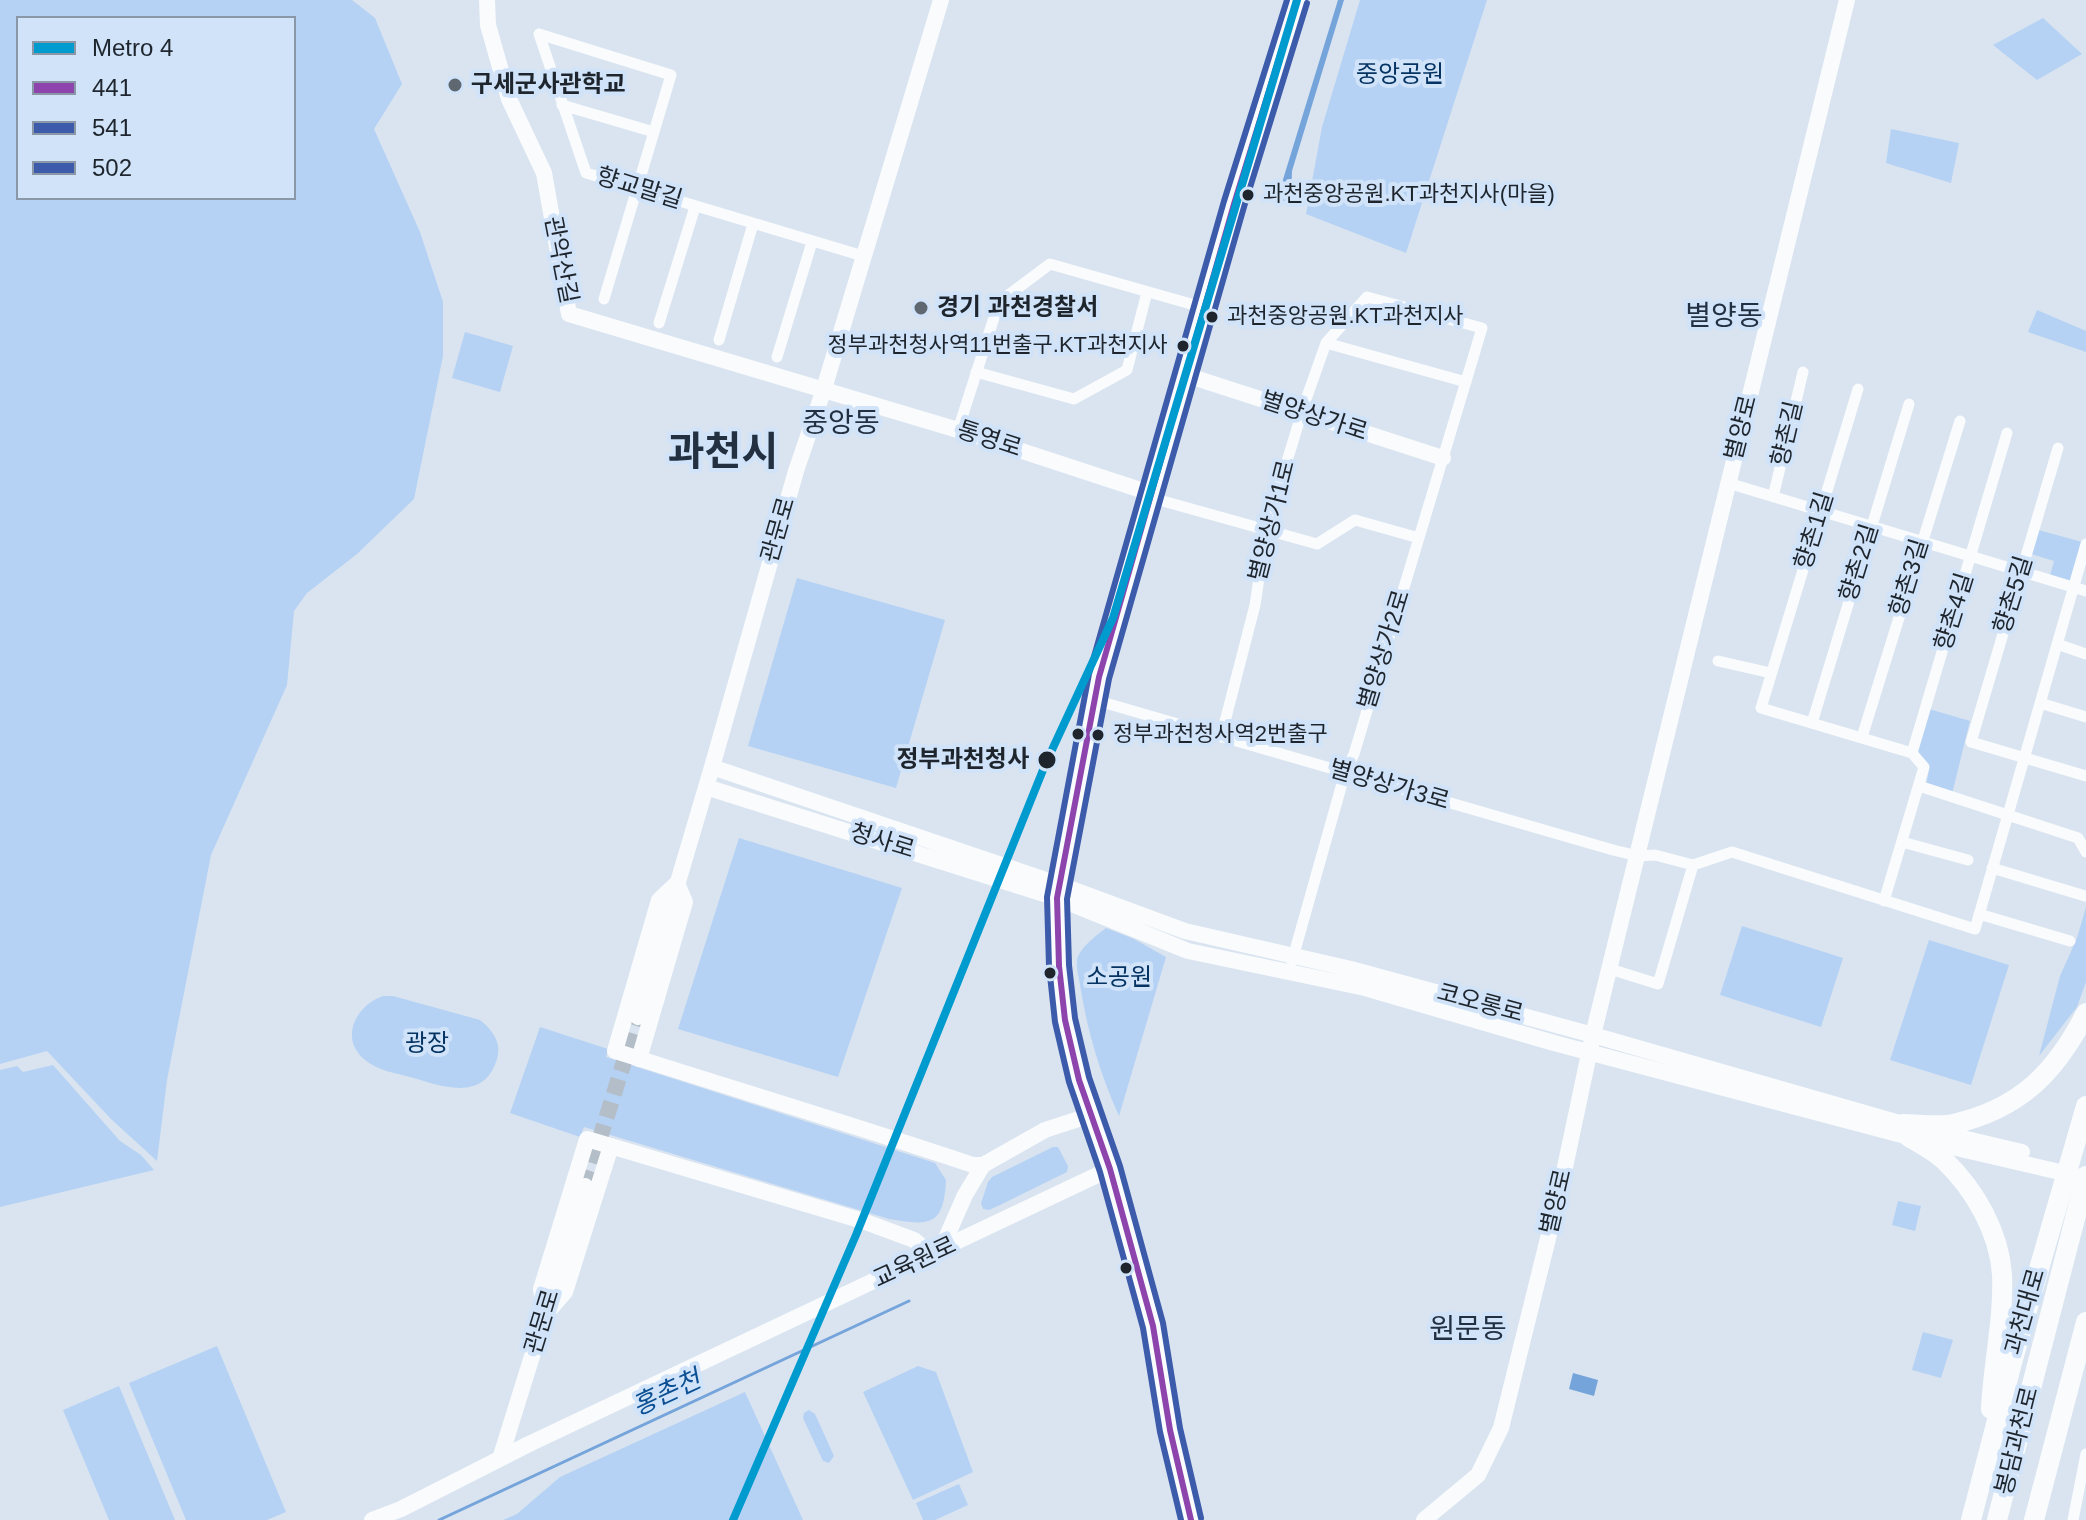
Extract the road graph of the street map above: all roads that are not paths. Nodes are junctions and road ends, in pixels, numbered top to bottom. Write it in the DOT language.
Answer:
graph roads {
  1 [pos="487,0"];
  2 [pos="941,0"];
  3 [pos="1297,0"];
  4 [pos="1847,0"];
  5 [pos="562,105"];
  6 [pos="654,132"];
  7 [pos="637,189"];
  8 [pos="695,207"];
  9 [pos="753,224"];
  10 [pos="812,242"];
  11 [pos="863,256"];
  12 [pos="1147,292"];
  13 [pos="604,299"];
  14 [pos="1205,308"];
  15 [pos="659,323"];
  16 [pos="1482,328"];
  17 [pos="719,340"];
  18 [pos="1326,343"];
  19 [pos="777,357"];
  20 [pos="976,372"];
  21 [pos="1803,372"];
  22 [pos="1186,375"];
  23 [pos="1466,382"];
  24 [pos="1858,389"];
  25 [pos="823,392"];
  26 [pos="1909,404"];
  27 [pos="1301,413"];
  28 [pos="1960,421"];
  29 [pos="958,430"];
  30 [pos="2007,433"];
  31 [pos="2058,448"];
  32 [pos="1443,458"];
  33 [pos="1728,483"];
  34 [pos="1152,496"];
  35 [pos="1773,497"];
  36 [pos="1821,511"];
  37 [pos="1871,526"];
  38 [pos="1266,531"];
  39 [pos="1419,538"];
  40 [pos="1921,541"];
  41 [pos="2086,544"];
  42 [pos="1971,556"];
  43 [pos="2021,571"];
  44 [pos="2080,589"];
  45 [pos="2057,644"];
  46 [pos="2086,654"];
  47 [pos="1718,661"];
  48 [pos="1771,673"];
  49 [pos="1095,700"];
  50 [pos="2040,703"];
  51 [pos="2086,717"];
  52 [pos="1812,723"];
  53 [pos="1221,737"];
  54 [pos="1862,737"];
  55 [pos="1912,753"];
  56 [pos="2025,757"];
  57 [pos="712,767"];
  58 [pos="1345,773"];
  59 [pos="2086,776"];
  60 [pos="1919,786"];
  61 [pos="706,787"];
  62 [pos="2008,814"];
  63 [pos="1902,842"];
  64 [pos="2086,852"];
  65 [pos="1638,856"];
  66 [pos="1968,860"];
  67 [pos="1693,865"];
  68 [pos="1992,868"];
  69 [pos="677,883"];
  70 [pos="1058,891"];
  71 [pos="2085,896"];
  72 [pos="1884,901"];
  73 [pos="1979,914"];
  74 [pos="2070,941"];
  75 [pos="1291,963"];
  76 [pos="1610,969"];
  77 [pos="2086,1013"];
  78 [pos="638,1017"];
  79 [pos="1593,1035"];
  80 [pos="1589,1052"];
  81 [pos="639,1059"];
  82 [pos="2086,1106"];
  83 [pos="1091,1115"];
  84 [pos="1906,1130"];
  85 [pos="611,1146"];
  86 [pos="983,1165"];
  87 [pos="2086,1168"];
  88 [pos="1110,1169"];
  89 [pos="2086,1178"];
  90 [pos="585,1186"];
  91 [pos="2069,1200"];
  92 [pos="936,1253"];
  93 [pos="545,1316"];
  94 [pos="2086,1322"];
  95 [pos="2086,1366"];
  96 [pos="1988,1452"];
  97 [pos="2086,1454"];
  98 [pos="500,1459"];
  99 [pos="372,1520"];
  100 [pos="1191,1520"];
  101 [pos="1424,1520"];
  102 [pos="1971,1520"];
  103 [pos="1997,1520"];
  104 [pos="2034,1520"];
  105 [pos="2046,1520"];
  106 [pos="2073,1520"];
  1 -- 25 [label="street, 관악산길"];
  2 -- 11 [label="street, 관문로"];
  3 -- 14 [label="street"];
  4 -- 33 [label="street, 별양로"];
  5 -- 6 [label="street"];
  5 -- 6 [label="street, 향교말길"];
  5 -- 7 [label="street, 향교말길"];
  6 -- 7 [label="street"];
  7 -- 8 [label="street, 향교말길"];
  7 -- 13 [label="street"];
  8 -- 9 [label="street, 향교말길"];
  8 -- 15 [label="street, 향교말길"];
  9 -- 10 [label="street, 향교말길"];
  9 -- 17 [label="street"];
  10 -- 11 [label="street, 향교말길"];
  10 -- 19 [label="street"];
  11 -- 25 [label="street, 관문로"];
  12 -- 14 [label="street"];
  12 -- 20 [label="street"];
  12 -- 20 [label="street"];
  14 -- 22 [label="street"];
  16 -- 18 [label="street, 별양상가1로"];
  16 -- 23 [label="street, 별양상가2로"];
  18 -- 23 [label="street"];
  18 -- 27 [label="street, 별양상가1로"];
  20 -- 29 [label="street"];
  21 -- 35 [label="street, 향촌길"];
  22 -- 27 [label="street, 별양상가로"];
  22 -- 34 [label="street"];
  23 -- 32 [label="street, 별양상가2로"];
  24 -- 36 [label="street, 향촌1길"];
  25 -- 29 [label="street, 통영로"];
  25 -- 57 [label="street, 관문로"];
  26 -- 37 [label="street, 향촌2길"];
  27 -- 32 [label="street, 별양상가로"];
  27 -- 38 [label="street, 별양상가1로"];
  28 -- 40 [label="street, 향촌3길"];
  29 -- 34 [label="street, 통영로"];
  30 -- 42 [label="street, 향촌4길"];
  31 -- 43 [label="street, 향촌5길"];
  32 -- 39 [label="street, 별양상가2로"];
  33 -- 35 [label="street, 향촌길"];
  33 -- 65 [label="street, 별양로"];
  34 -- 38 [label="street"];
  34 -- 49 [label="street"];
  35 -- 36 [label="street, 향촌길"];
  36 -- 37 [label="street, 향촌길"];
  36 -- 48 [label="street, 향촌1길"];
  37 -- 40 [label="street, 향촌길"];
  37 -- 52 [label="street, 향촌2길"];
  38 -- 39 [label="street"];
  38 -- 53 [label="street, 별양상가1로"];
  39 -- 58 [label="street, 별양상가2로"];
  40 -- 42 [label="street, 향촌길"];
  40 -- 54 [label="street, 향촌3길"];
  41 -- 44 [label="street"];
  42 -- 43 [label="street, 향촌길"];
  42 -- 55 [label="street, 향촌4길"];
  43 -- 44 [label="street, 향촌길"];
  43 -- 56 [label="street, 향촌5길"];
  44 -- 45 [label="street"];
  45 -- 46 [label="street"];
  45 -- 50 [label="street"];
  47 -- 48 [label="street"];
  48 -- 52 [label="street, 향촌1길"];
  49 -- 53 [label="street, 별양상가3로"];
  49 -- 70 [label="street"];
  50 -- 51 [label="street"];
  50 -- 56 [label="street"];
  52 -- 54 [label="street"];
  53 -- 58 [label="street, 별양상가3로"];
  54 -- 55 [label="street"];
  55 -- 60 [label="street, 향촌4길"];
  56 -- 59 [label="street"];
  56 -- 62 [label="street"];
  57 -- 61 [label="street, 관문로"];
  57 -- 70 [label="street, 청사로"];
  58 -- 65 [label="street, 별양상가3로"];
  58 -- 75 [label="street, 별양상가2로"];
  60 -- 62 [label="street"];
  60 -- 63 [label="street, 향촌4길"];
  61 -- 69 [label="street, 관문로"];
  61 -- 70 [label="street, 청사로"];
  62 -- 64 [label="street"];
  62 -- 68 [label="street"];
  63 -- 66 [label="street"];
  63 -- 72 [label="street, 향촌4길"];
  65 -- 67 [label="street"];
  65 -- 76 [label="street, 별양로"];
  67 -- 72 [label="street"];
  67 -- 76 [label="street"];
  68 -- 71 [label="street"];
  68 -- 73 [label="street"];
  69 -- 78 [label="street, 관문로"];
  69 -- 81 [label="street"];
  69 -- 81 [label="street"];
  70 -- 75 [label="street"];
  70 -- 83 [label="street"];
  72 -- 73 [label="street"];
  73 -- 74 [label="street"];
  75 -- 79 [label="street, 코오롱로"];
  75 -- 80 [label="street"];
  76 -- 79 [label="street, 별양로"];
  77 -- 84 [label="highway"];
  79 -- 80 [label="street, 별양로"];
  79 -- 84 [label="street, 코오롱로"];
  80 -- 84 [label="street"];
  80 -- 101 [label="street, 별양로"];
  81 -- 86 [label="street"];
  82 -- 91 [label="highway, 과천대로"];
  83 -- 86 [label="street"];
  83 -- 88 [label="street"];
  84 -- 87 [label="street"];
  84 -- 89 [label="street"];
  84 -- 96 [label="highway"];
  85 -- 92 [label="street"];
  85 -- 93 [label="street"];
  85 -- 93 [label="street"];
  86 -- 92 [label="street"];
  88 -- 92 [label="street, 교육원로"];
  88 -- 100 [label="street"];
  89 -- 91 [label="highway, 봉담과천로"];
  90 -- 93 [label="street, 관문로"];
  91 -- 96 [label="highway, 과천대로"];
  91 -- 103 [label="highway, 봉담과천로"];
  92 -- 98 [label="street, 교육원로"];
  93 -- 98 [label="street, 관문로"];
  94 -- 104 [label="highway"];
  95 -- 105 [label="highway"];
  96 -- 102 [label="highway, 과천대로"];
  97 -- 106 [label="street"];
  98 -- 99 [label="street, 교육원로"];
}
